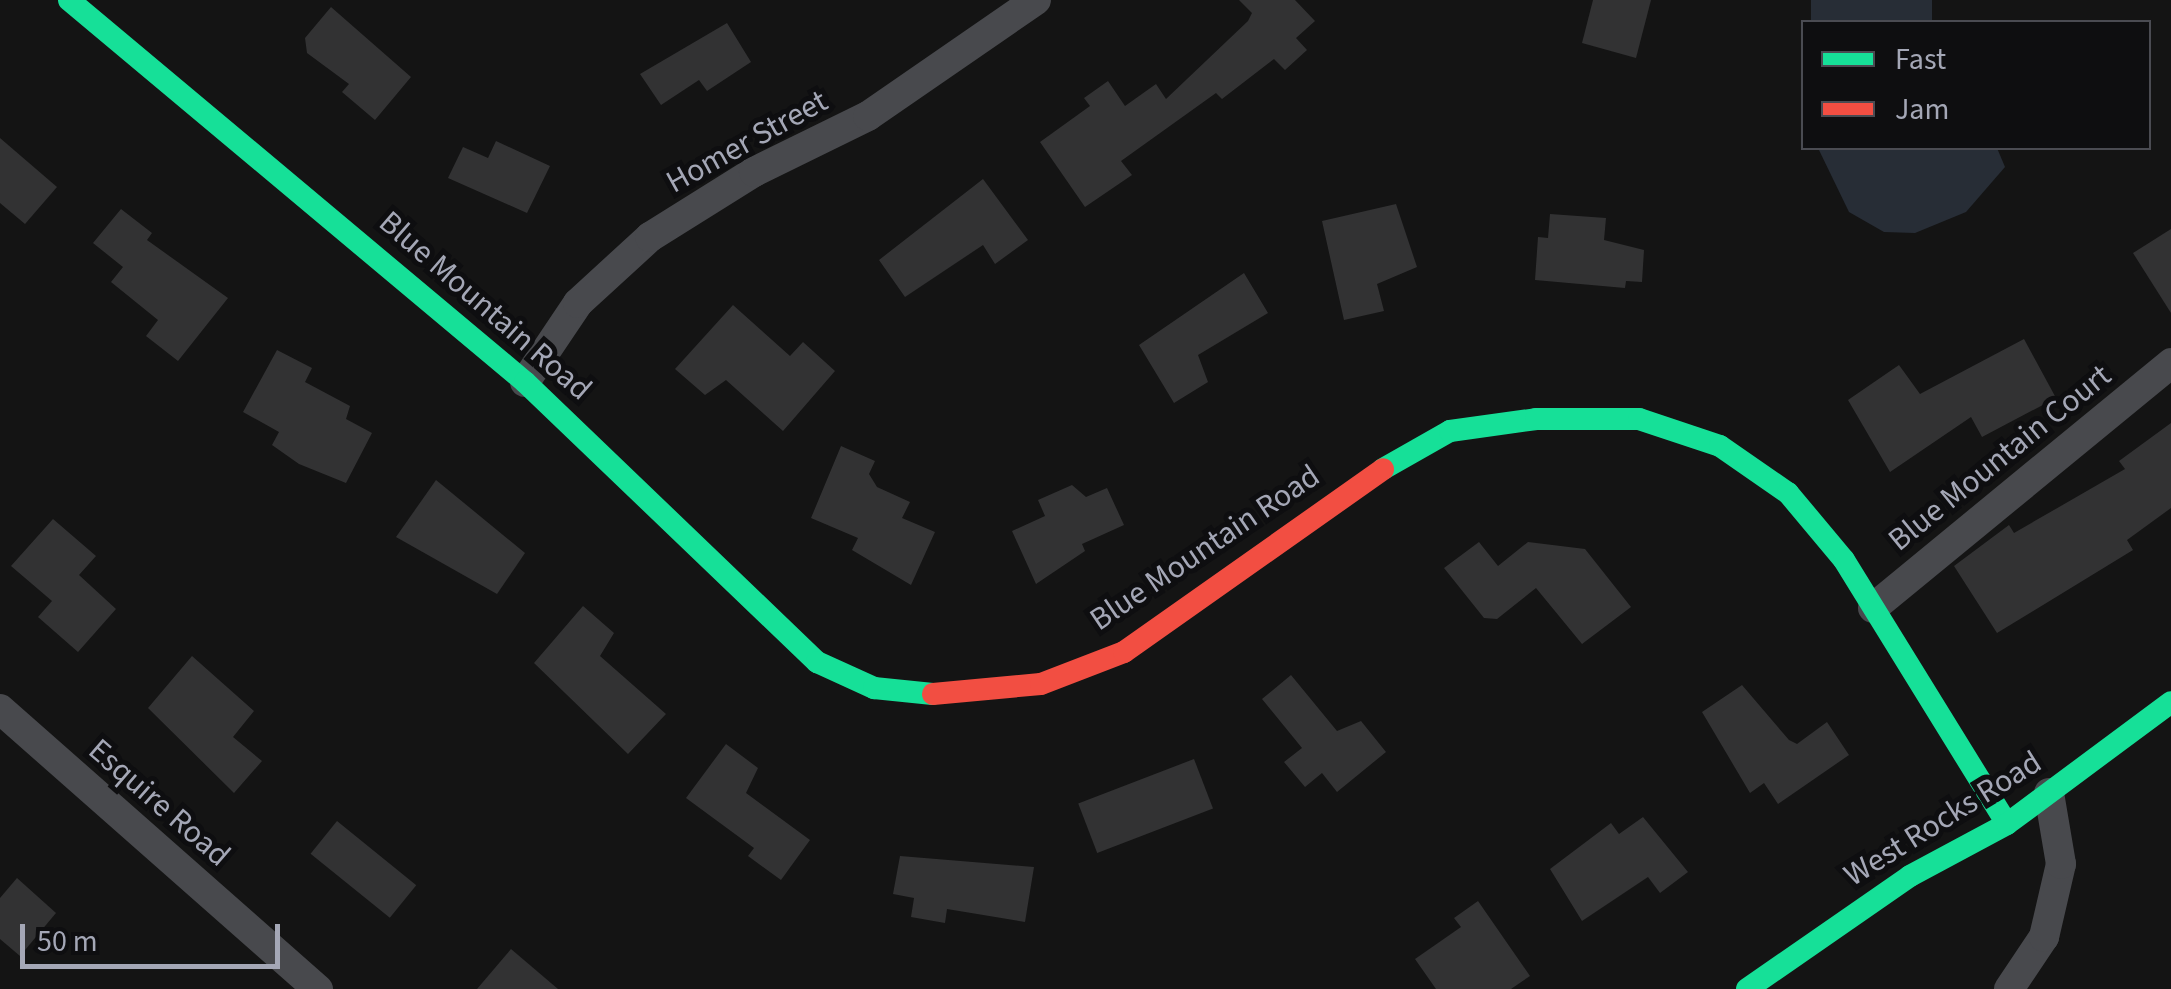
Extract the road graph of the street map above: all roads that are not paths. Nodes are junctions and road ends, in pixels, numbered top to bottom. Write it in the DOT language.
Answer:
graph roads {
  1 [pos="69,0"];
  2 [pos="1036,0"];
  3 [pos="2171,363"];
  4 [pos="525,382"];
  5 [pos="1874,608"];
  6 [pos="2171,702"];
  7 [pos="0,709"];
  8 [pos="2049,793"];
  9 [pos="2007,824"];
  10 [pos="318,989"];
  11 [pos="1747,989"];
  12 [pos="2009,989"];
  1 -- 4 [label="street, Blue Mountain Road"];
  2 -- 4 [label="street, Homer Street"];
  3 -- 5 [label="street, Blue Mountain Court"];
  4 -- 5 [label="street, Blue Mountain Road"];
  5 -- 9 [label="street, Blue Mountain Road"];
  6 -- 8 [label="street, West Rocks Road"];
  7 -- 10 [label="street, Esquire Road"];
  8 -- 9 [label="street, West Rocks Road"];
  8 -- 12 [label="street"];
  9 -- 11 [label="street, West Rocks Road"];
}
